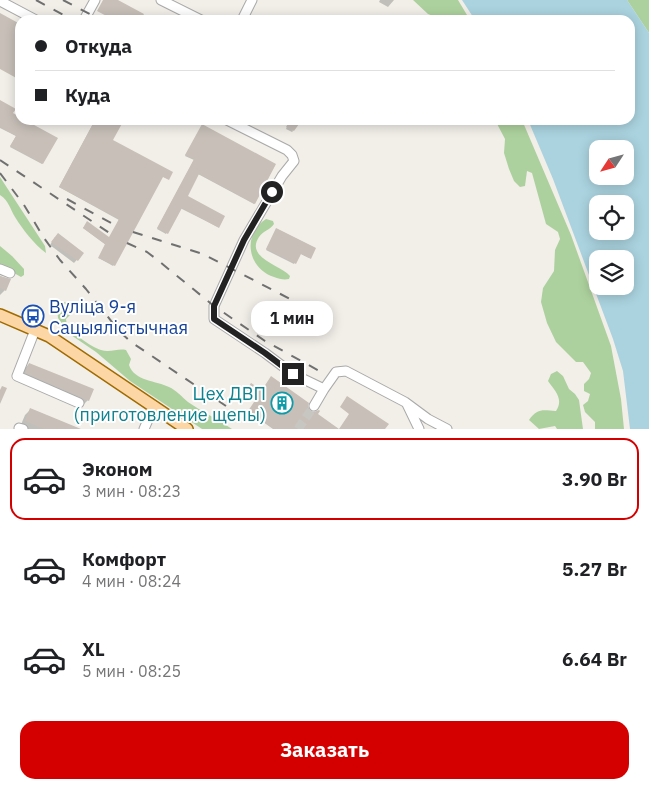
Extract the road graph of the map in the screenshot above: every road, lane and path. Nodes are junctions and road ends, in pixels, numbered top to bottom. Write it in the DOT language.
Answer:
graph roads {
  1 [pos="95,0"];
  2 [pos="162,0"];
  3 [pos="252,0"];
  4 [pos="0,1"];
  5 [pos="27,15"];
  6 [pos="87,15"];
  7 [pos="191,15"];
  8 [pos="244,15"];
  9 [pos="236,125"];
  10 [pos="0,268"];
  11 [pos="10,273"];
  12 [pos="0,315"];
  13 [pos="35,330"];
  14 [pos="324,389"];
  15 [pos="79,404"];
  16 [pos="407,404"];
  17 [pos="154,406"];
  18 [pos="314,406"];
  19 [pos="144,429"];
  20 [pos="187,429"];
  21 [pos="419,429"];
  22 [pos="447,429"];
  1 -- 6 [label="street"];
  2 -- 7 [label="street"];
  3 -- 8 [label="street"];
  4 -- 5 [label="street"];
  9 -- 14 [label="street"];
  10 -- 11 [label="street"];
  12 -- 13 [label="main road"];
  13 -- 15 [label="street"];
  13 -- 17 [label="main road"];
  14 -- 16 [label="street"];
  14 -- 18 [label="street"];
  16 -- 21 [label="street"];
  16 -- 22 [label="street"];
  17 -- 19 [label="street"];
  17 -- 20 [label="main road"];
}
